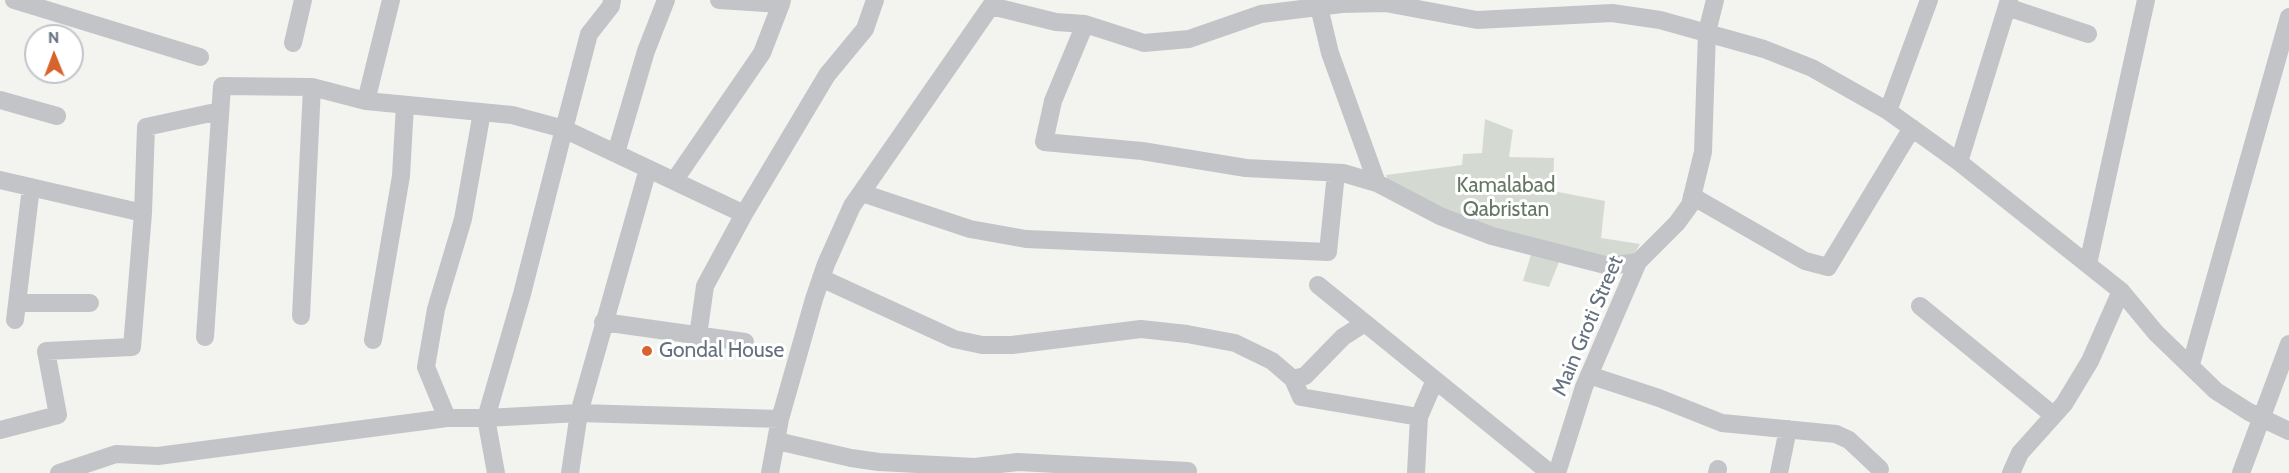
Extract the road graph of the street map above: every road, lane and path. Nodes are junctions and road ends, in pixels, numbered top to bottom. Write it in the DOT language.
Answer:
graph roads {
  1 [pos="14,0"];
  2 [pos="303,0"];
  3 [pos="391,0"];
  4 [pos="612,0"];
  5 [pos="666,0"];
  6 [pos="719,0"];
  7 [pos="875,0"];
  8 [pos="1715,0"];
  9 [pos="1929,0"];
  10 [pos="2146,0"];
  11 [pos="781,2"];
  12 [pos="1366,2"];
  13 [pos="993,3"];
  14 [pos="2008,4"];
  15 [pos="1319,7"];
  16 [pos="2289,17"];
  17 [pos="1085,24"];
  18 [pos="1707,32"];
  19 [pos="2088,34"];
  20 [pos="293,43"];
  21 [pos="200,57"];
  22 [pos="312,87"];
  23 [pos="0,100"];
  24 [pos="366,101"];
  25 [pos="405,105"];
  26 [pos="220,111"];
  27 [pos="1888,111"];
  28 [pos="482,112"];
  29 [pos="57,116"];
  30 [pos="1912,128"];
  31 [pos="564,129"];
  32 [pos="616,153"];
  33 [pos="1959,162"];
  34 [pos="648,169"];
  35 [pos="1336,173"];
  36 [pos="0,180"];
  37 [pos="674,181"];
  38 [pos="1377,183"];
  39 [pos="31,187"];
  40 [pos="862,193"];
  41 [pos="1692,196"];
  42 [pos="143,213"];
  43 [pos="744,214"];
  44 [pos="1638,262"];
  45 [pos="2088,264"];
  46 [pos="821,278"];
  47 [pos="1318,285"];
  48 [pos="2121,291"];
  49 [pos="90,303"];
  50 [pos="1920,306"];
  51 [pos="301,316"];
  52 [pos="603,322"];
  53 [pos="1365,323"];
  54 [pos="698,336"];
  55 [pos="205,337"];
  56 [pos="373,340"];
  57 [pos="745,342"];
  58 [pos="2289,344"];
  59 [pos="2191,364"];
  60 [pos="1589,375"];
  61 [pos="1293,379"];
  62 [pos="1435,380"];
  63 [pos="579,413"];
  64 [pos="2053,415"];
  65 [pos="1419,417"];
  66 [pos="447,418"];
  67 [pos="486,418"];
  68 [pos="780,419"];
  69 [pos="2263,419"];
  70 [pos="1788,429"];
  71 [pos="0,430"];
  72 [pos="2289,431"];
  73 [pos="777,441"];
  74 [pos="1880,469"];
  75 [pos="1188,471"];
  76 [pos="59,473"];
  77 [pos="495,473"];
  78 [pos="570,473"];
  79 [pos="770,473"];
  80 [pos="1416,473"];
  81 [pos="1550,473"];
  82 [pos="1557,473"];
  83 [pos="1779,473"];
  84 [pos="2011,473"];
  85 [pos="2241,473"];
  1 -- 21 [label="street"];
  2 -- 20 [label="street"];
  3 -- 24 [label="street"];
  4 -- 31 [label="street"];
  5 -- 32 [label="street"];
  6 -- 11 [label="street"];
  7 -- 43 [label="street"];
  8 -- 18 [label="street, Main Groti Street"];
  9 -- 27 [label="street"];
  10 -- 45 [label="street"];
  11 -- 37 [label="street"];
  12 -- 15 [label="street"];
  12 -- 18 [label="street"];
  13 -- 17 [label="street"];
  13 -- 40 [label="street"];
  14 -- 19 [label="street"];
  14 -- 33 [label="street"];
  15 -- 17 [label="street"];
  15 -- 38 [label="street"];
  16 -- 59 [label="street"];
  17 -- 35 [label="street"];
  18 -- 27 [label="street"];
  18 -- 41 [label="street, Main Groti Street"];
  22 -- 24 [label="street"];
  22 -- 26 [label="street"];
  22 -- 51 [label="street"];
  23 -- 29 [label="street"];
  24 -- 25 [label="street"];
  25 -- 28 [label="street"];
  25 -- 56 [label="street"];
  26 -- 42 [label="street"];
  26 -- 55 [label="street"];
  27 -- 30 [label="street"];
  28 -- 31 [label="street"];
  28 -- 66 [label="street"];
  30 -- 33 [label="street"];
  30 -- 41 [label="street"];
  31 -- 32 [label="street"];
  31 -- 67 [label="street"];
  32 -- 34 [label="street"];
  33 -- 45 [label="street"];
  34 -- 37 [label="street"];
  34 -- 52 [label="street"];
  35 -- 38 [label="street"];
  35 -- 40 [label="street"];
  36 -- 39 [label="street"];
  37 -- 43 [label="street"];
  38 -- 44 [label="street"];
  39 -- 42 [label="street"];
  39 -- 49 [label="street"];
  40 -- 46 [label="street"];
  41 -- 44 [label="street, Main Groti Street"];
  42 -- 71 [label="street"];
  43 -- 54 [label="street"];
  44 -- 60 [label="street, Main Groti Street"];
  45 -- 48 [label="street"];
  46 -- 61 [label="street"];
  46 -- 68 [label="street"];
  47 -- 53 [label="street"];
  48 -- 59 [label="street"];
  48 -- 64 [label="street"];
  50 -- 64 [label="street"];
  52 -- 54 [label="street"];
  52 -- 63 [label="street"];
  53 -- 61 [label="street"];
  53 -- 62 [label="street"];
  54 -- 57 [label="street"];
  58 -- 69 [label="street"];
  59 -- 69 [label="street"];
  60 -- 70 [label="street"];
  60 -- 82 [label="street, Main Groti Street"];
  61 -- 65 [label="street"];
  62 -- 65 [label="street"];
  62 -- 81 [label="street"];
  63 -- 67 [label="street"];
  63 -- 68 [label="street"];
  63 -- 78 [label="street"];
  64 -- 84 [label="street"];
  65 -- 80 [label="street"];
  66 -- 67 [label="street"];
  66 -- 76 [label="street"];
  67 -- 77 [label="street"];
  68 -- 73 [label="street"];
  69 -- 72 [label="street"];
  69 -- 85 [label="street"];
  70 -- 74 [label="street"];
  70 -- 83 [label="street"];
  73 -- 75 [label="street"];
  73 -- 79 [label="street"];
}
